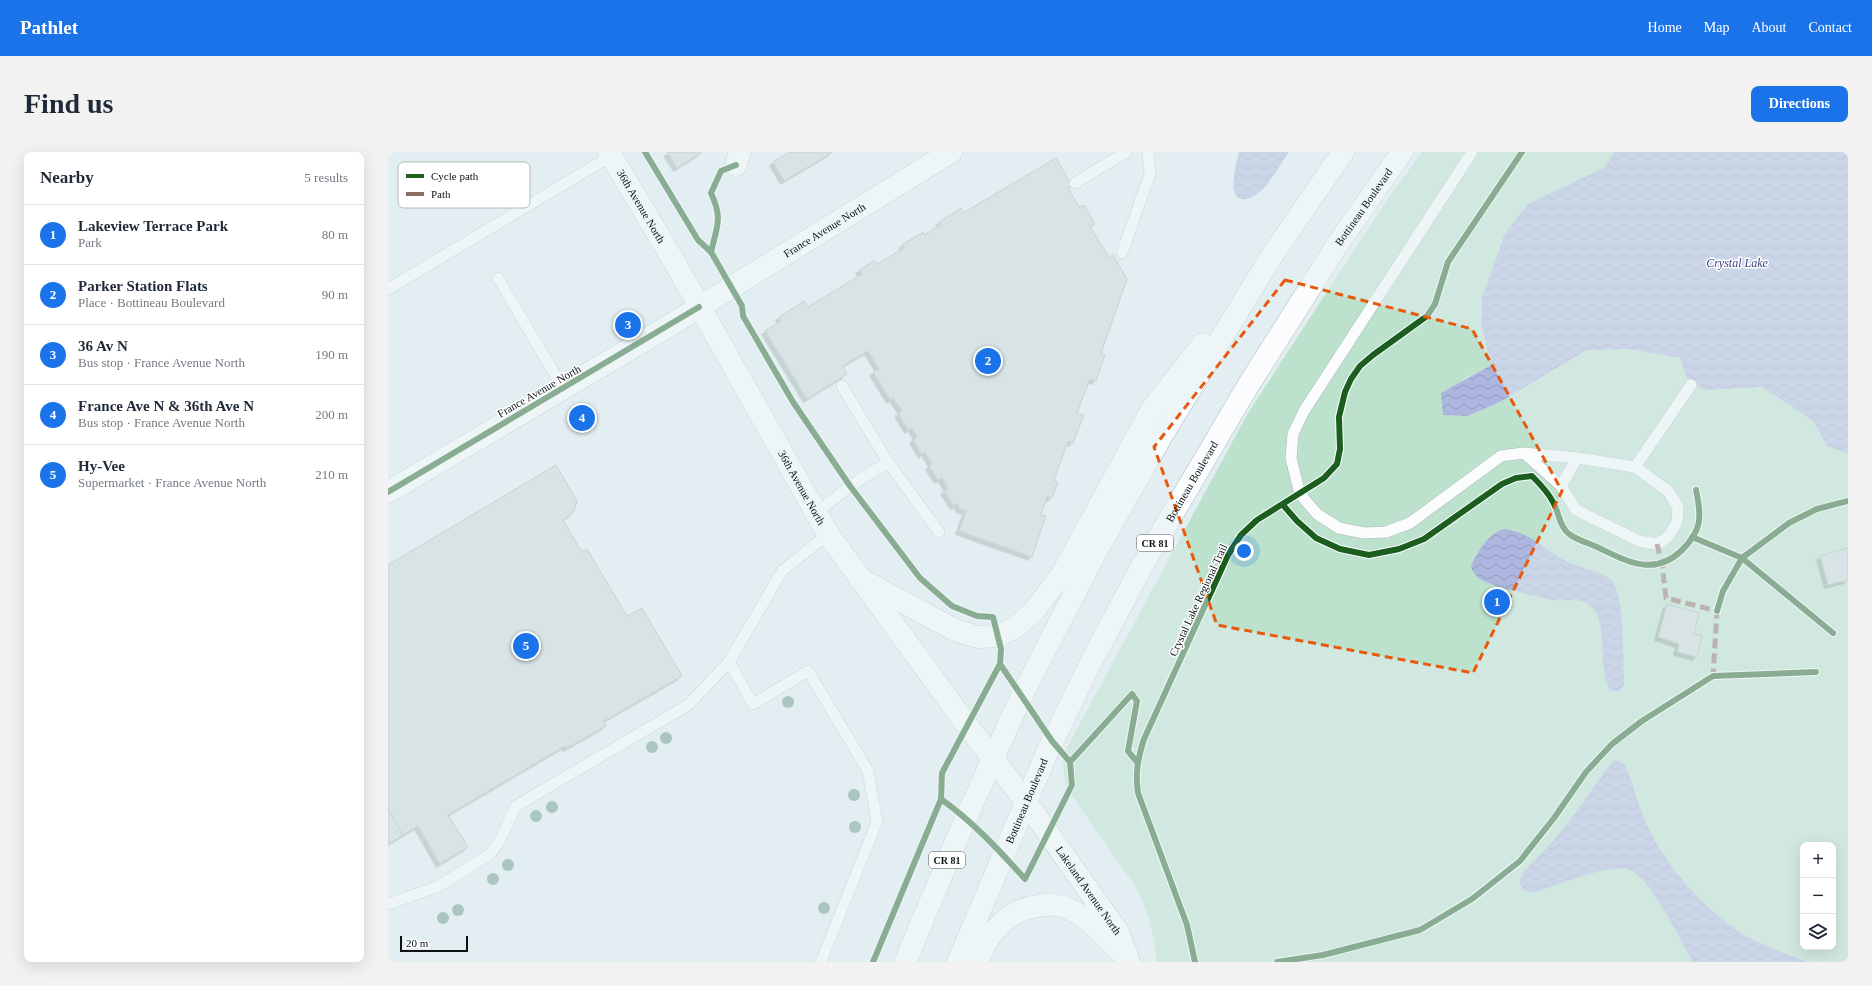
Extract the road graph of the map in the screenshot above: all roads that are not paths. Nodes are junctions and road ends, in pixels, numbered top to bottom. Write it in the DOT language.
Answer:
graph roads {
  1 [pos="951,152"];
  2 [pos="1126,152"];
  3 [pos="1148,152"];
  4 [pos="1343,152"];
  5 [pos="1402,152"];
  6 [pos="1472,152"];
  7 [pos="610,154"];
  8 [pos="1075,184"];
  9 [pos="530,203"];
  10 [pos="521,208"];
  11 [pos="1122,253"];
  12 [pos="1273,254"];
  13 [pos="498,278"];
  14 [pos="388,289"];
  15 [pos="699,307"];
  16 [pos="1691,385"];
  17 [pos="842,386"];
  18 [pos="563,388"];
  19 [pos="1524,453"];
  20 [pos="1577,458"];
  21 [pos="888,462"];
  22 [pos="1635,467"];
  23 [pos="1561,486"];
  24 [pos="388,492"];
  25 [pos="816,513"];
  26 [pos="939,532"];
  27 [pos="828,534"];
  28 [pos="860,579"];
  29 [pos="729,662"];
  30 [pos="994,760"];
  31 [pos="1027,803"];
  32 [pos="388,904"];
  33 [pos="1128,961"];
  34 [pos="821,962"];
  35 [pos="905,962"];
  36 [pos="958,962"];
  37 [pos="977,962"];
  1 -- 15 [label="main road, France Avenue North"];
  2 -- 8 [label="lane"];
  3 -- 11 [label="lane"];
  4 -- 12 [label="main road, CR 81"];
  5 -- 31 [label="main road, Bottineau Boulevard / CR 81"];
  6 -- 19 [label="lane"];
  7 -- 9 [label="lane"];
  7 -- 15 [label="main road, 36th Avenue North"];
  10 -- 14 [label="lane"];
  12 -- 28 [label="main road"];
  12 -- 30 [label="main road, CR 81"];
  13 -- 18 [label="lane"];
  15 -- 18 [label="main road, France Avenue North"];
  15 -- 25 [label="main road, 36th Avenue North"];
  16 -- 22 [label="lane"];
  17 -- 21 [label="lane"];
  18 -- 24 [label="main road, France Avenue North"];
  19 -- 20 [label="lane"];
  19 -- 23 [label="lane"];
  20 -- 22 [label="lane"];
  20 -- 23 [label="lane"];
  21 -- 25 [label="lane"];
  21 -- 26 [label="lane"];
  22 -- 23 [label="lane"];
  25 -- 27 [label="main road, 36th Avenue North"];
  27 -- 28 [label="main road, 36th Avenue North"];
  27 -- 29 [label="lane"];
  28 -- 30 [label="main road, 36th Avenue North"];
  29 -- 32 [label="lane"];
  29 -- 34 [label="lane"];
  30 -- 31 [label="main road, 36th Avenue North"];
  30 -- 35 [label="main road, CR 81"];
  31 -- 33 [label="main road, Lakeland Avenue North"];
  31 -- 36 [label="main road, Bottineau Boulevard / CR 81"];
  33 -- 37 [label="main road"];
}
